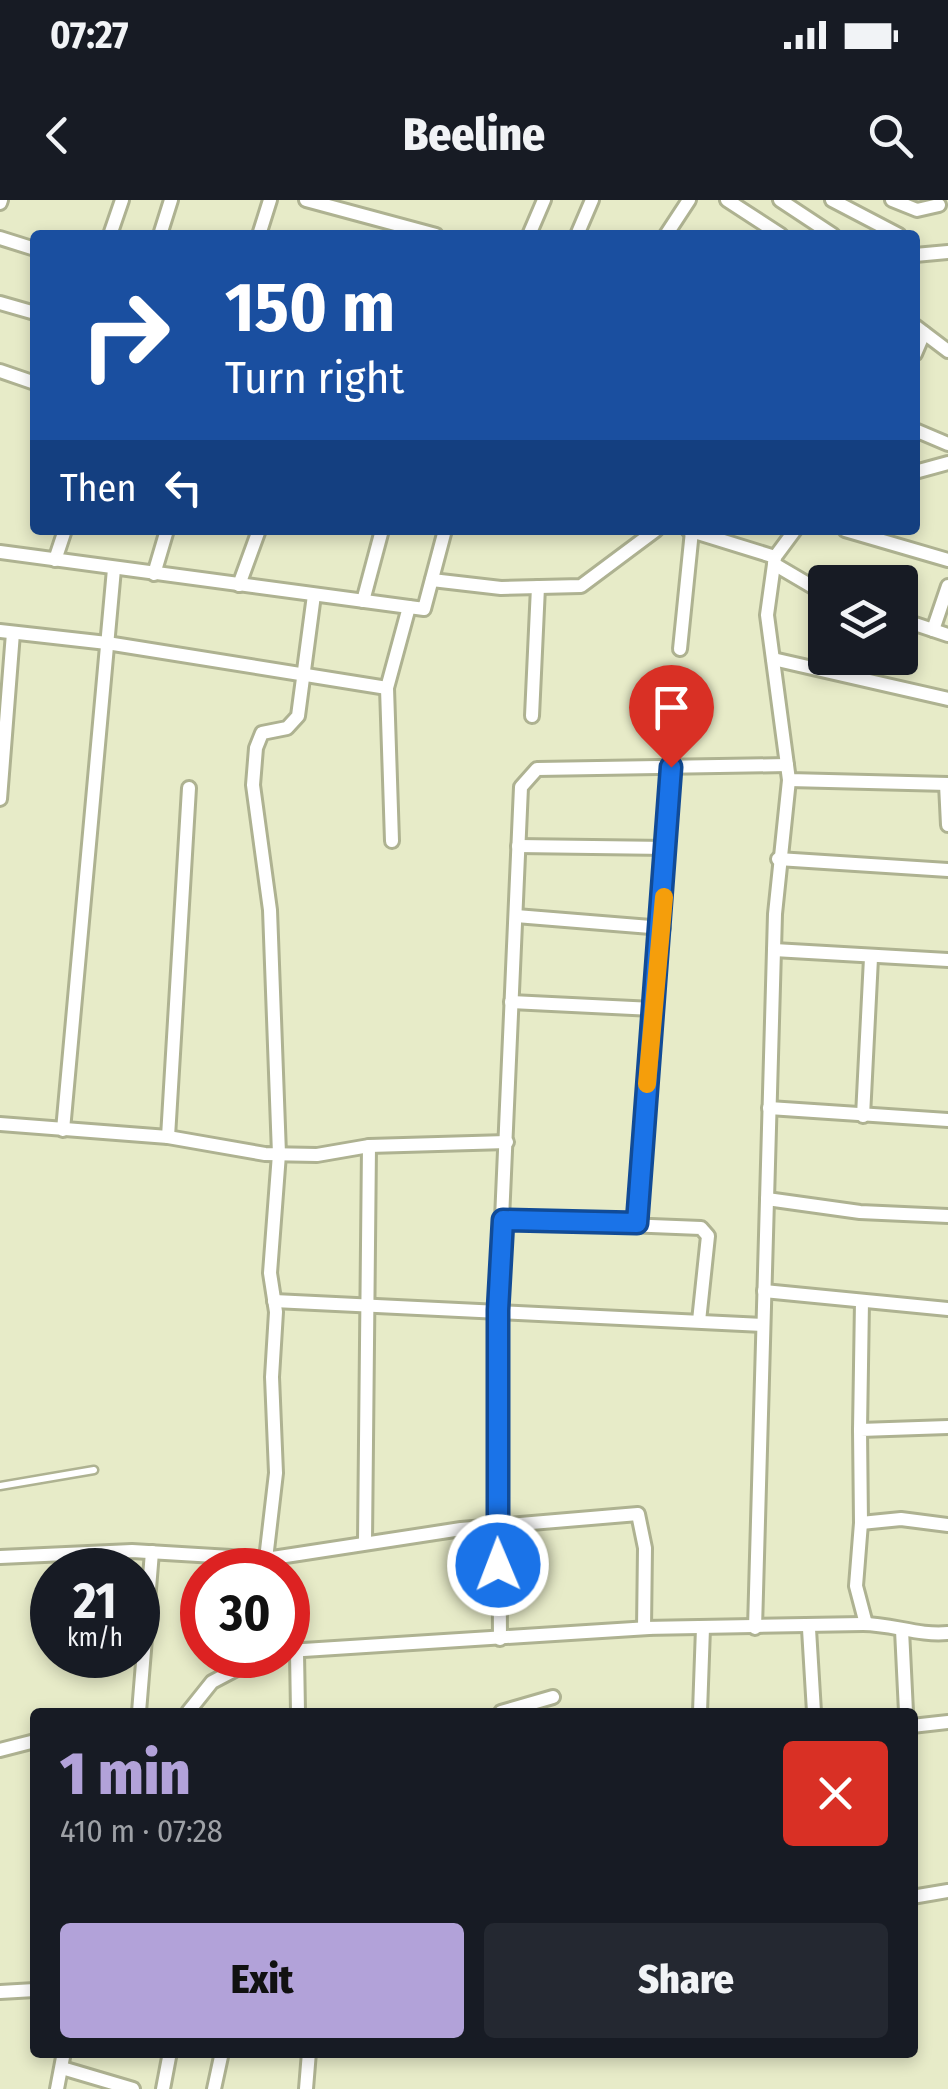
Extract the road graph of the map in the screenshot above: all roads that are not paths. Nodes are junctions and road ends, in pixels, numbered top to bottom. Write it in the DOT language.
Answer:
graph roads {
  1 [pos="122,200"];
  2 [pos="171,200"];
  3 [pos="270,200"];
  4 [pos="306,200"];
  5 [pos="544,200"];
  6 [pos="592,200"];
  7 [pos="690,200"];
  8 [pos="727,200"];
  9 [pos="780,200"];
  10 [pos="832,200"];
  11 [pos="892,200"];
  12 [pos="940,205"];
  13 [pos="384,228"];
  14 [pos="112,230"];
  15 [pos="162,230"];
  16 [pos="261,230"];
  17 [pos="531,230"];
  18 [pos="579,230"];
  19 [pos="669,230"];
  20 [pos="773,230"];
  21 [pos="825,230"];
  22 [pos="890,230"];
  23 [pos="0,238"];
  24 [pos="30,247"];
  25 [pos="948,252"];
  26 [pos="920,253"];
  27 [pos="0,303"];
  28 [pos="30,312"];
  29 [pos="920,331"];
  30 [pos="948,351"];
  31 [pos="0,371"];
  32 [pos="30,381"];
  33 [pos="920,432"];
  34 [pos="948,444"];
  35 [pos="948,463"];
  36 [pos="920,471"];
  37 [pos="63,535"];
  38 [pos="166,535"];
  39 [pos="257,535"];
  40 [pos="381,535"];
  41 [pos="443,535"];
  42 [pos="649,535"];
  43 [pos="690,535"];
  44 [pos="701,535"];
  45 [pos="792,535"];
  46 [pos="863,535"];
  47 [pos="0,552"];
  48 [pos="55,560"];
  49 [pos="948,560"];
  50 [pos="774,561"];
  51 [pos="114,569"];
  52 [pos="154,574"];
  53 [pos="432,580"];
  54 [pos="808,583"];
  55 [pos="240,585"];
  56 [pos="948,586"];
  57 [pos="538,587"];
  58 [pos="314,595"];
  59 [pos="363,601"];
  60 [pos="409,607"];
  61 [pos="918,625"];
  62 [pos="933,630"];
  63 [pos="7,632"];
  64 [pos="948,635"];
  65 [pos="107,643"];
  66 [pos="680,649"];
  67 [pos="773,659"];
  68 [pos="305,675"];
  69 [pos="387,688"];
  70 [pos="948,698"];
  71 [pos="532,716"];
  72 [pos="787,765"];
  73 [pos="671,767"];
  74 [pos="789,780"];
  75 [pos="947,784"];
  76 [pos="188,788"];
  77 [pos="0,799"];
  78 [pos="948,825"];
  79 [pos="392,841"];
  80 [pos="518,846"];
  81 [pos="667,848"];
  82 [pos="778,858"];
  83 [pos="948,870"];
  84 [pos="516,916"];
  85 [pos="662,928"];
  86 [pos="774,950"];
  87 [pos="871,958"];
  88 [pos="948,960"];
  89 [pos="511,1002"];
  90 [pos="653,1009"];
  91 [pos="769,1108"];
  92 [pos="863,1116"];
  93 [pos="948,1120"];
  94 [pos="0,1124"];
  95 [pos="63,1130"];
  96 [pos="168,1137"];
  97 [pos="507,1142"];
  98 [pos="369,1146"];
  99 [pos="279,1154"];
  100 [pos="766,1199"];
  101 [pos="948,1216"];
  102 [pos="503,1220"];
  103 [pos="637,1223"];
  104 [pos="764,1291"];
  105 [pos="274,1301"];
  106 [pos="862,1301"];
  107 [pos="367,1303"];
  108 [pos="948,1309"];
  109 [pos="498,1310"];
  110 [pos="700,1322"];
  111 [pos="763,1325"];
  112 [pos="948,1426"];
  113 [pos="860,1430"];
  114 [pos="94,1470"];
  115 [pos="0,1486"];
  116 [pos="861,1523"];
  117 [pos="948,1525"];
  118 [pos="497,1528"];
  119 [pos="365,1541"];
  120 [pos="268,1548"];
  121 [pos="30,1554"];
  122 [pos="310,1554"];
  123 [pos="0,1558"];
  124 [pos="866,1624"];
  125 [pos="650,1628"];
  126 [pos="702,1628"];
  127 [pos="755,1628"];
  128 [pos="809,1629"];
  129 [pos="902,1630"];
  130 [pos="948,1632"];
  131 [pos="500,1638"];
  132 [pos="310,1651"];
  133 [pos="142,1678"];
  134 [pos="220,1678"];
  135 [pos="295,1678"];
  136 [pos="553,1697"];
  137 [pos="139,1708"];
  138 [pos="191,1708"];
  139 [pos="298,1708"];
  140 [pos="515,1708"];
  141 [pos="700,1708"];
  142 [pos="814,1708"];
  143 [pos="906,1708"];
  144 [pos="948,1722"];
  145 [pos="918,1725"];
  146 [pos="30,1742"];
  147 [pos="0,1750"];
  148 [pos="948,1891"];
  149 [pos="918,1896"];
  150 [pos="30,1990"];
  151 [pos="0,1992"];
  152 [pos="63,2058"];
  153 [pos="169,2058"];
  154 [pos="221,2058"];
  155 [pos="309,2058"];
  156 [pos="62,2068"];
  157 [pos="58,2089"];
  158 [pos="133,2089"];
  159 [pos="163,2089"];
  160 [pos="214,2089"];
  161 [pos="306,2089"];
  1 -- 14 [label="street"];
  2 -- 15 [label="street"];
  3 -- 16 [label="street"];
  4 -- 13 [label="street"];
  5 -- 17 [label="street"];
  6 -- 18 [label="street"];
  7 -- 19 [label="street"];
  8 -- 20 [label="street"];
  9 -- 21 [label="street"];
  10 -- 22 [label="street"];
  11 -- 12 [label="street"];
  23 -- 24 [label="street"];
  25 -- 26 [label="street"];
  27 -- 28 [label="street"];
  29 -- 30 [label="street"];
  31 -- 32 [label="street"];
  33 -- 34 [label="street"];
  35 -- 36 [label="street"];
  37 -- 48 [label="street"];
  38 -- 52 [label="street"];
  39 -- 55 [label="street"];
  40 -- 59 [label="street"];
  41 -- 53 [label="street"];
  42 -- 57 [label="street"];
  43 -- 66 [label="street"];
  44 -- 50 [label="street"];
  45 -- 50 [label="street"];
  46 -- 49 [label="street"];
  47 -- 48 [label="street"];
  48 -- 51 [label="street"];
  50 -- 54 [label="street"];
  50 -- 67 [label="street"];
  51 -- 52 [label="street"];
  51 -- 65 [label="street"];
  52 -- 55 [label="street"];
  53 -- 57 [label="street"];
  53 -- 60 [label="street"];
  55 -- 58 [label="street"];
  56 -- 62 [label="street"];
  57 -- 71 [label="street"];
  58 -- 59 [label="street"];
  58 -- 68 [label="street"];
  59 -- 60 [label="street"];
  60 -- 69 [label="street"];
  61 -- 62 [label="street"];
  62 -- 64 [label="street"];
  63 -- 65 [label="street"];
  63 -- 77 [label="street"];
  65 -- 68 [label="street"];
  65 -- 95 [label="street"];
  67 -- 70 [label="street"];
  67 -- 72 [label="street"];
  68 -- 69 [label="street"];
  68 -- 99 [label="street"];
  69 -- 79 [label="street"];
  72 -- 73 [label="street"];
  72 -- 74 [label="street"];
  73 -- 80 [label="street"];
  73 -- 81 [label="street"];
  74 -- 75 [label="street"];
  74 -- 82 [label="street"];
  75 -- 78 [label="street"];
  76 -- 96 [label="street"];
  80 -- 81 [label="street"];
  80 -- 84 [label="street"];
  81 -- 85 [label="street"];
  82 -- 83 [label="street"];
  82 -- 86 [label="street"];
  84 -- 85 [label="street"];
  84 -- 89 [label="street"];
  85 -- 90 [label="street"];
  86 -- 87 [label="street"];
  86 -- 91 [label="street"];
  87 -- 88 [label="street"];
  87 -- 92 [label="street"];
  89 -- 90 [label="street"];
  89 -- 97 [label="street"];
  90 -- 103 [label="street"];
  91 -- 92 [label="street"];
  91 -- 100 [label="street"];
  92 -- 93 [label="street"];
  94 -- 95 [label="street"];
  95 -- 96 [label="street"];
  96 -- 99 [label="street"];
  97 -- 98 [label="street"];
  97 -- 102 [label="street"];
  98 -- 99 [label="street"];
  98 -- 107 [label="street"];
  99 -- 105 [label="street"];
  100 -- 101 [label="street"];
  100 -- 104 [label="street"];
  102 -- 103 [label="street"];
  102 -- 109 [label="street"];
  103 -- 110 [label="street"];
  104 -- 106 [label="street"];
  104 -- 111 [label="street"];
  105 -- 107 [label="street"];
  105 -- 120 [label="street"];
  106 -- 108 [label="street"];
  106 -- 113 [label="street"];
  107 -- 109 [label="street"];
  107 -- 119 [label="street"];
  109 -- 110 [label="street"];
  109 -- 118 [label="street"];
  110 -- 111 [label="street"];
  111 -- 127 [label="street"];
  112 -- 113 [label="street"];
  113 -- 116 [label="street"];
  114 -- 115 [label="lane"];
  116 -- 117 [label="street"];
  116 -- 124 [label="street"];
  118 -- 119 [label="street"];
  118 -- 125 [label="street"];
  118 -- 131 [label="street"];
  119 -- 122 [label="street"];
  121 -- 123 [label="street"];
  124 -- 128 [label="street"];
  124 -- 129 [label="street"];
  125 -- 126 [label="street"];
  125 -- 131 [label="street"];
  126 -- 127 [label="street"];
  126 -- 141 [label="street"];
  127 -- 128 [label="street"];
  128 -- 142 [label="street"];
  129 -- 130 [label="street"];
  129 -- 143 [label="street"];
  131 -- 132 [label="street"];
  133 -- 137 [label="street"];
  134 -- 138 [label="street"];
  135 -- 139 [label="street"];
  136 -- 140 [label="street"];
  144 -- 145 [label="street"];
  146 -- 147 [label="street"];
  148 -- 149 [label="street"];
  150 -- 151 [label="street"];
  152 -- 156 [label="street"];
  153 -- 159 [label="street"];
  154 -- 160 [label="street"];
  155 -- 161 [label="street"];
  156 -- 157 [label="street"];
  156 -- 158 [label="street"];
}
